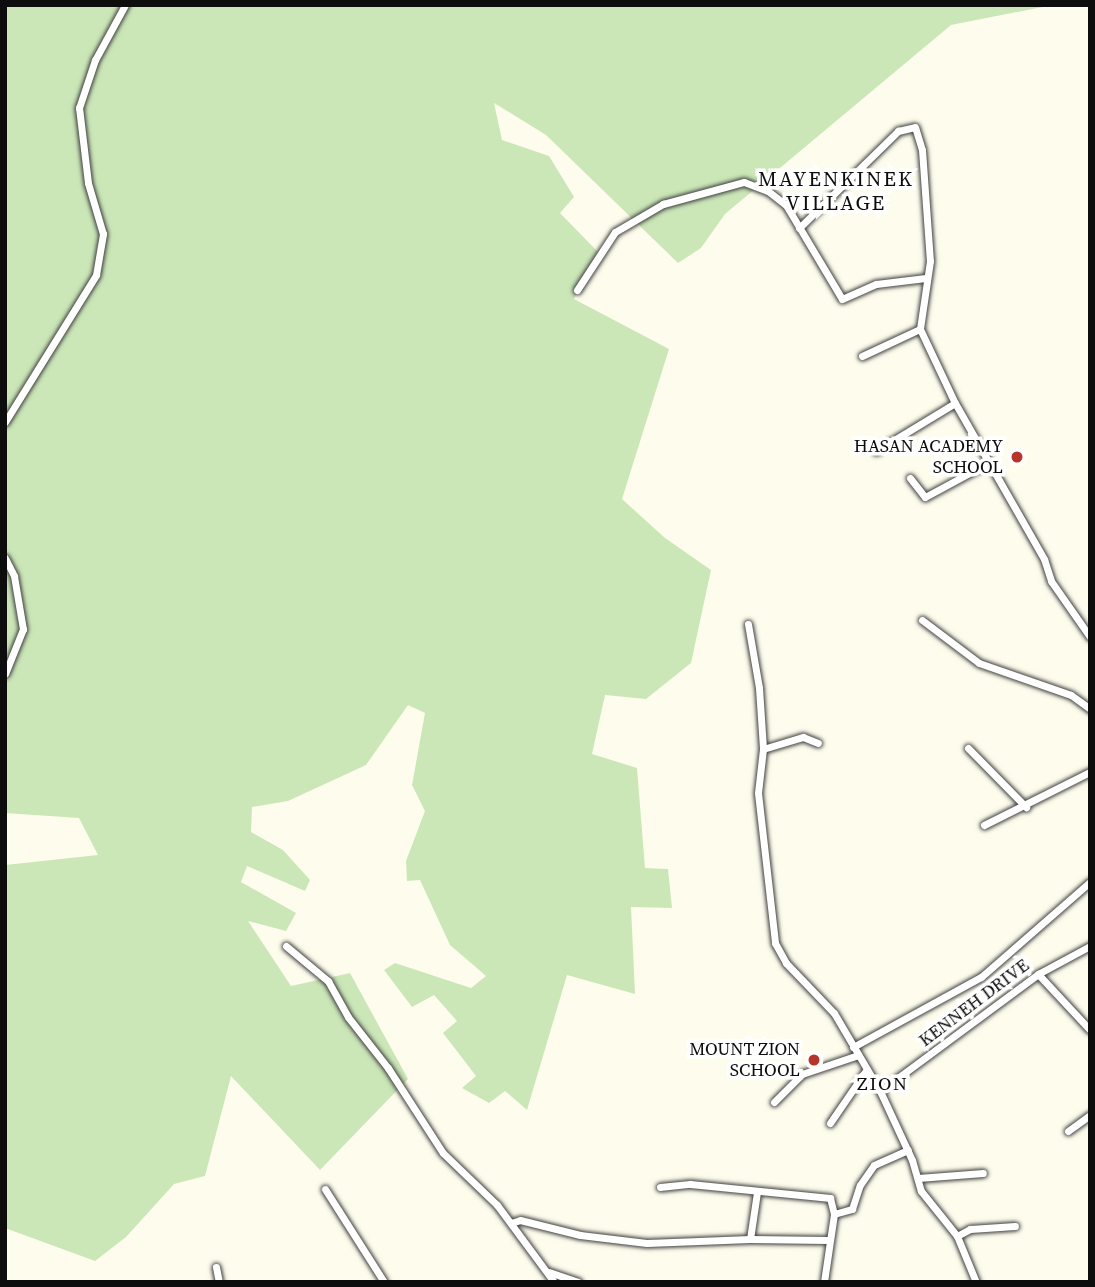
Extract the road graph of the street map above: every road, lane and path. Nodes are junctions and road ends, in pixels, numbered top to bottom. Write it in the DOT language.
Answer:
graph roads {
  1 [pos="125,5"];
  2 [pos="799,228"];
  3 [pos="926,278"];
  4 [pos="577,290"];
  5 [pos="920,330"];
  6 [pos="862,356"];
  7 [pos="955,403"];
  8 [pos="5,422"];
  9 [pos="876,451"];
  10 [pos="988,463"];
  11 [pos="910,478"];
  12 [pos="5,558"];
  13 [pos="922,620"];
  14 [pos="748,624"];
  15 [pos="1090,637"];
  16 [pos="5,674"];
  17 [pos="1090,709"];
  18 [pos="818,743"];
  19 [pos="968,748"];
  20 [pos="763,749"];
  21 [pos="1090,772"];
  22 [pos="1026,807"];
  23 [pos="984,825"];
  24 [pos="1090,882"];
  25 [pos="286,946"];
  26 [pos="1090,946"];
  27 [pos="1038,974"];
  28 [pos="1090,1030"];
  29 [pos="853,1047"];
  30 [pos="858,1055"];
  31 [pos="867,1069"];
  32 [pos="880,1091"];
  33 [pos="774,1102"];
  34 [pos="1090,1115"];
  35 [pos="830,1123"];
  36 [pos="1068,1130"];
  37 [pos="908,1150"];
  38 [pos="982,1173"];
  39 [pos="918,1178"];
  40 [pos="660,1187"];
  41 [pos="325,1189"];
  42 [pos="757,1192"];
  43 [pos="834,1214"];
  44 [pos="511,1223"];
  45 [pos="1015,1226"];
  46 [pos="957,1236"];
  47 [pos="750,1239"];
  48 [pos="828,1240"];
  49 [pos="216,1267"];
  50 [pos="549,1272"];
  51 [pos="219,1282"];
  52 [pos="384,1282"];
  53 [pos="554,1282"];
  54 [pos="578,1282"];
  55 [pos="824,1282"];
  56 [pos="976,1282"];
  1 -- 8 [label="street"];
  2 -- 3 [label="street"];
  2 -- 3 [label="street"];
  2 -- 4 [label="street"];
  3 -- 5 [label="street"];
  5 -- 6 [label="street"];
  5 -- 7 [label="street"];
  7 -- 9 [label="street"];
  7 -- 10 [label="street"];
  10 -- 11 [label="street"];
  10 -- 15 [label="street"];
  12 -- 16 [label="street"];
  13 -- 17 [label="street"];
  14 -- 20 [label="street"];
  18 -- 20 [label="street"];
  19 -- 22 [label="street"];
  20 -- 29 [label="street"];
  21 -- 22 [label="street"];
  22 -- 23 [label="street"];
  24 -- 29 [label="street"];
  25 -- 44 [label="street"];
  26 -- 27 [label="street, KENNEH DRIVE"];
  27 -- 28 [label="street"];
  27 -- 32 [label="street, KENNEH DRIVE"];
  29 -- 30 [label="street"];
  30 -- 31 [label="street"];
  30 -- 33 [label="street"];
  31 -- 32 [label="street"];
  31 -- 35 [label="street"];
  32 -- 37 [label="street"];
  34 -- 36 [label="street"];
  37 -- 39 [label="street"];
  37 -- 43 [label="street"];
  38 -- 39 [label="street"];
  39 -- 46 [label="street"];
  40 -- 42 [label="street"];
  41 -- 52 [label="street"];
  42 -- 43 [label="street"];
  42 -- 47 [label="street"];
  43 -- 48 [label="street"];
  44 -- 47 [label="street"];
  44 -- 50 [label="street"];
  45 -- 46 [label="street"];
  46 -- 56 [label="street"];
  47 -- 48 [label="street"];
  48 -- 55 [label="street"];
  49 -- 51 [label="street"];
  50 -- 53 [label="street"];
  50 -- 54 [label="street"];
}
